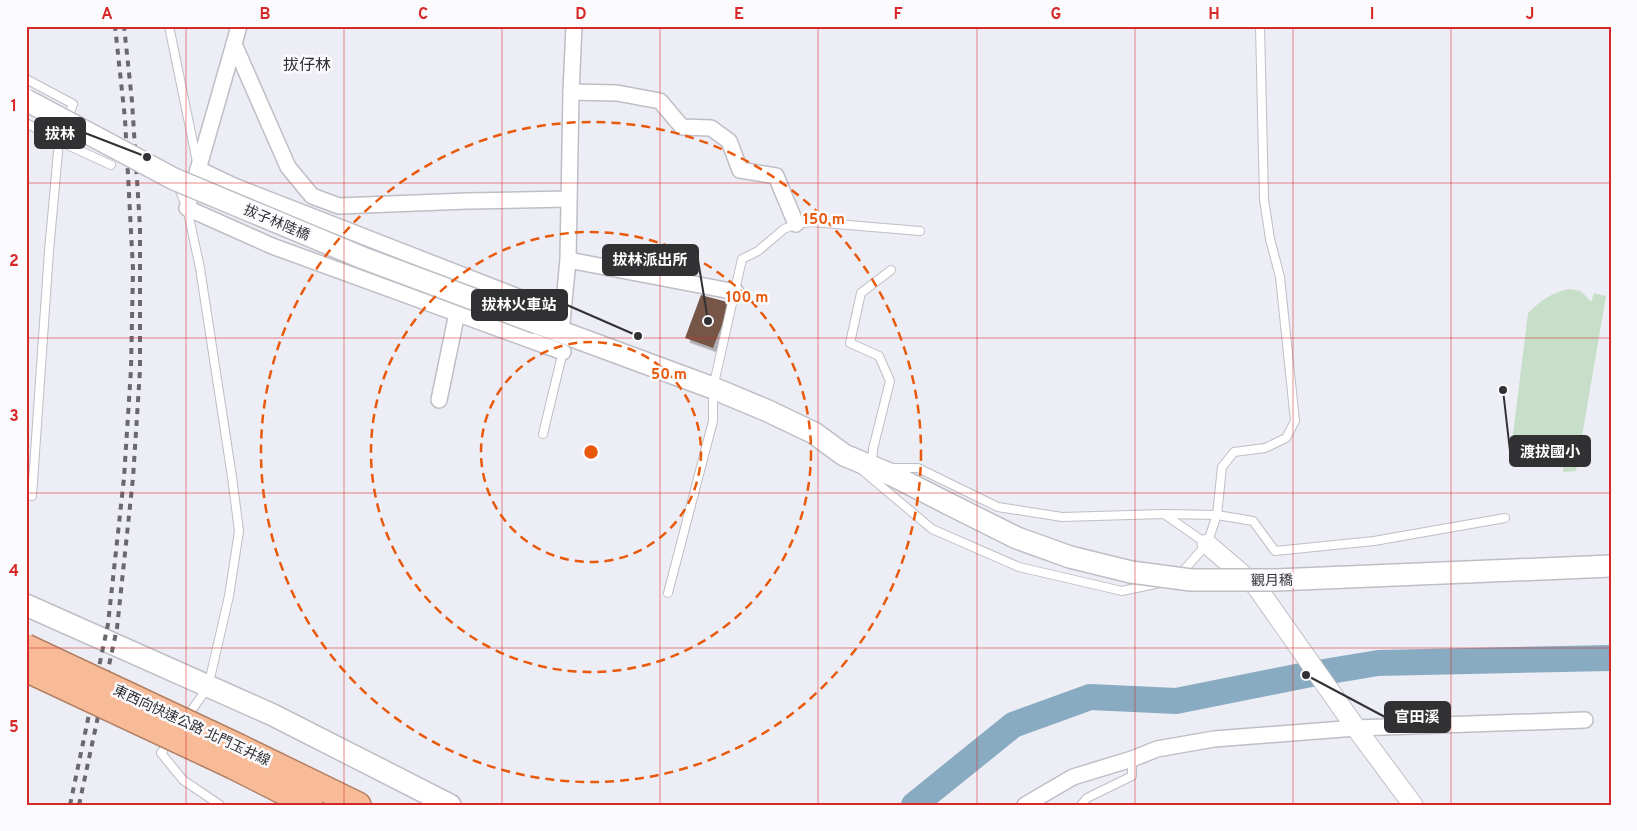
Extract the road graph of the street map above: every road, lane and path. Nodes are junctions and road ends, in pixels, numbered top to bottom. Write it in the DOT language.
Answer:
graph roads {
  1 [pos="169,26"];
  2 [pos="239,26"];
  3 [pos="574,26"];
  4 [pos="1260,26"];
  5 [pos="234,44"];
  6 [pos="26,79"];
  7 [pos="571,92"];
  8 [pos="26,100"];
  9 [pos="26,123"];
  10 [pos="59,141"];
  11 [pos="146,157"];
  12 [pos="111,166"];
  13 [pos="198,168"];
  14 [pos="568,199"];
  15 [pos="187,208"];
  16 [pos="796,224"];
  17 [pos="920,231"];
  18 [pos="568,260"];
  19 [pos="891,270"];
  20 [pos="736,292"];
  21 [pos="458,312"];
  22 [pos="563,333"];
  23 [pos="713,388"];
  24 [pos="439,400"];
  25 [pos="543,434"];
  26 [pos="844,455"];
  27 [pos="872,467"];
  28 [pos="32,496"];
  29 [pos="1164,514"];
  30 [pos="1217,515"];
  31 [pos="1505,518"];
  32 [pos="1207,544"];
  33 [pos="1611,566"];
  34 [pos="668,593"];
  35 [pos="26,604"];
  36 [pos="26,646"];
  37 [pos="26,669"];
  38 [pos="208,686"];
  39 [pos="1585,720"];
  40 [pos="1356,728"];
  41 [pos="1132,759"];
  42 [pos="220,805"];
  43 [pos="310,805"];
  44 [pos="358,805"];
  45 [pos="450,805"];
  46 [pos="1025,805"];
  47 [pos="1081,805"];
  48 [pos="1413,805"];
  1 -- 13 [label="lane"];
  2 -- 5 [label="street"];
  3 -- 7 [label="street"];
  4 -- 30 [label="lane"];
  5 -- 13 [label="street"];
  5 -- 14 [label="street"];
  6 -- 10 [label="lane"];
  7 -- 14 [label="street"];
  7 -- 16 [label="street"];
  8 -- 22 [label="main road, 拔子林陸橋, bridge"];
  9 -- 10 [label="lane"];
  10 -- 12 [label="lane"];
  10 -- 28 [label="lane"];
  11 -- 15 [label="lane"];
  13 -- 15 [label="street"];
  13 -- 22 [label="street"];
  14 -- 18 [label="street"];
  15 -- 21 [label="street"];
  15 -- 38 [label="lane"];
  16 -- 17 [label="lane"];
  16 -- 20 [label="lane"];
  18 -- 20 [label="street"];
  18 -- 22 [label="street"];
  19 -- 27 [label="lane"];
  20 -- 23 [label="lane"];
  21 -- 22 [label="street"];
  21 -- 24 [label="street"];
  22 -- 23 [label="main road, 拔子林陸橋"];
  22 -- 25 [label="lane"];
  23 -- 26 [label="main road, 觀月穚"];
  23 -- 34 [label="lane"];
  26 -- 27 [label="main road, 觀月穚"];
  26 -- 32 [label="lane"];
  27 -- 29 [label="lane"];
  27 -- 33 [label="main road, 觀月穚, bridge"];
  29 -- 30 [label="lane"];
  29 -- 32 [label="lane"];
  30 -- 31 [label="lane"];
  30 -- 32 [label="lane"];
  32 -- 40 [label="street"];
  35 -- 38 [label="main road"];
  36 -- 44 [label="highway, 東西向快速公路 北門玉井線, bridge"];
  37 -- 43 [label="highway, 東西向快速公路 北門玉井線, bridge"];
  38 -- 42 [label="lane"];
  38 -- 45 [label="main road"];
  39 -- 40 [label="street"];
  40 -- 41 [label="street"];
  40 -- 48 [label="street"];
  41 -- 46 [label="street"];
  41 -- 47 [label="lane"];
}
